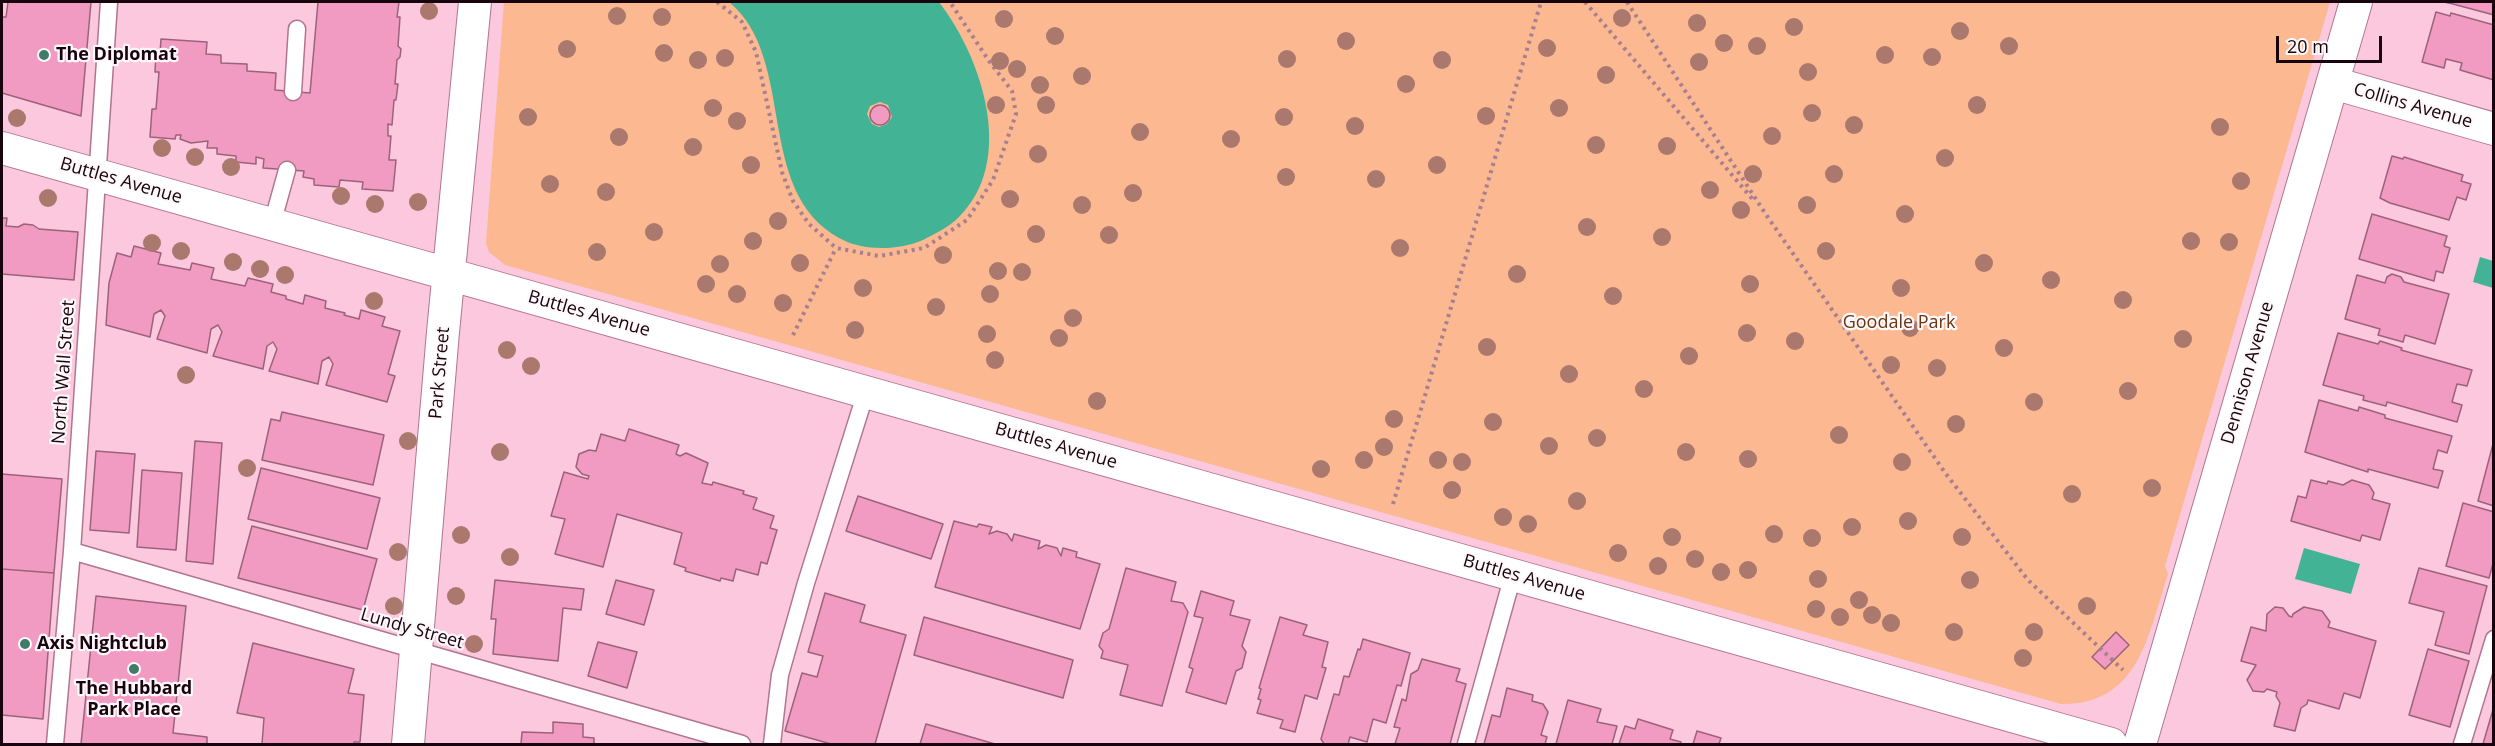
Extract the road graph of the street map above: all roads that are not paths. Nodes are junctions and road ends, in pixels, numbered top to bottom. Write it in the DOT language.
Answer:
graph roads {
  1 [pos="109,2"];
  2 [pos="475,2"];
  3 [pos="2356,2"];
  4 [pos="297,29"];
  5 [pos="2333,83"];
  6 [pos="293,92"];
  7 [pos="2493,129"];
  8 [pos="2,148"];
  9 [pos="288,170"];
  10 [pos="97,174"];
  11 [pos="272,224"];
  12 [pos="449,274"];
  13 [pos="866,392"];
  14 [pos="72,551"];
  15 [pos="1513,575"];
  16 [pos="2493,639"];
  17 [pos="415,650"];
  18 [pos="55,744"];
  19 [pos="408,744"];
  20 [pos="742,744"];
  21 [pos="772,744"];
  22 [pos="1466,744"];
  23 [pos="2111,744"];
  24 [pos="2140,744"];
  25 [pos="2462,744"];
  1 -- 10 [label="lane, North Wall Street"];
  2 -- 12 [label="street, Park Street"];
  3 -- 5 [label="street, Dennison Avenue"];
  4 -- 6 [label="lane"];
  5 -- 7 [label="street, Collins Avenue"];
  5 -- 24 [label="street, Dennison Avenue"];
  8 -- 10 [label="street, Buttles Avenue"];
  9 -- 11 [label="lane"];
  10 -- 11 [label="street, Buttles Avenue"];
  10 -- 14 [label="lane, North Wall Street"];
  11 -- 12 [label="street, Buttles Avenue"];
  12 -- 13 [label="street, Buttles Avenue"];
  12 -- 17 [label="street, Park Street"];
  13 -- 15 [label="street, Buttles Avenue"];
  13 -- 21 [label="lane"];
  14 -- 17 [label="lane, Lundy Street"];
  14 -- 18 [label="lane, North Wall Street"];
  15 -- 22 [label="lane"];
  15 -- 23 [label="street, Buttles Avenue"];
  16 -- 25 [label="lane"];
  17 -- 19 [label="street, Park Street"];
  17 -- 20 [label="lane, Lundy Street"];
}
